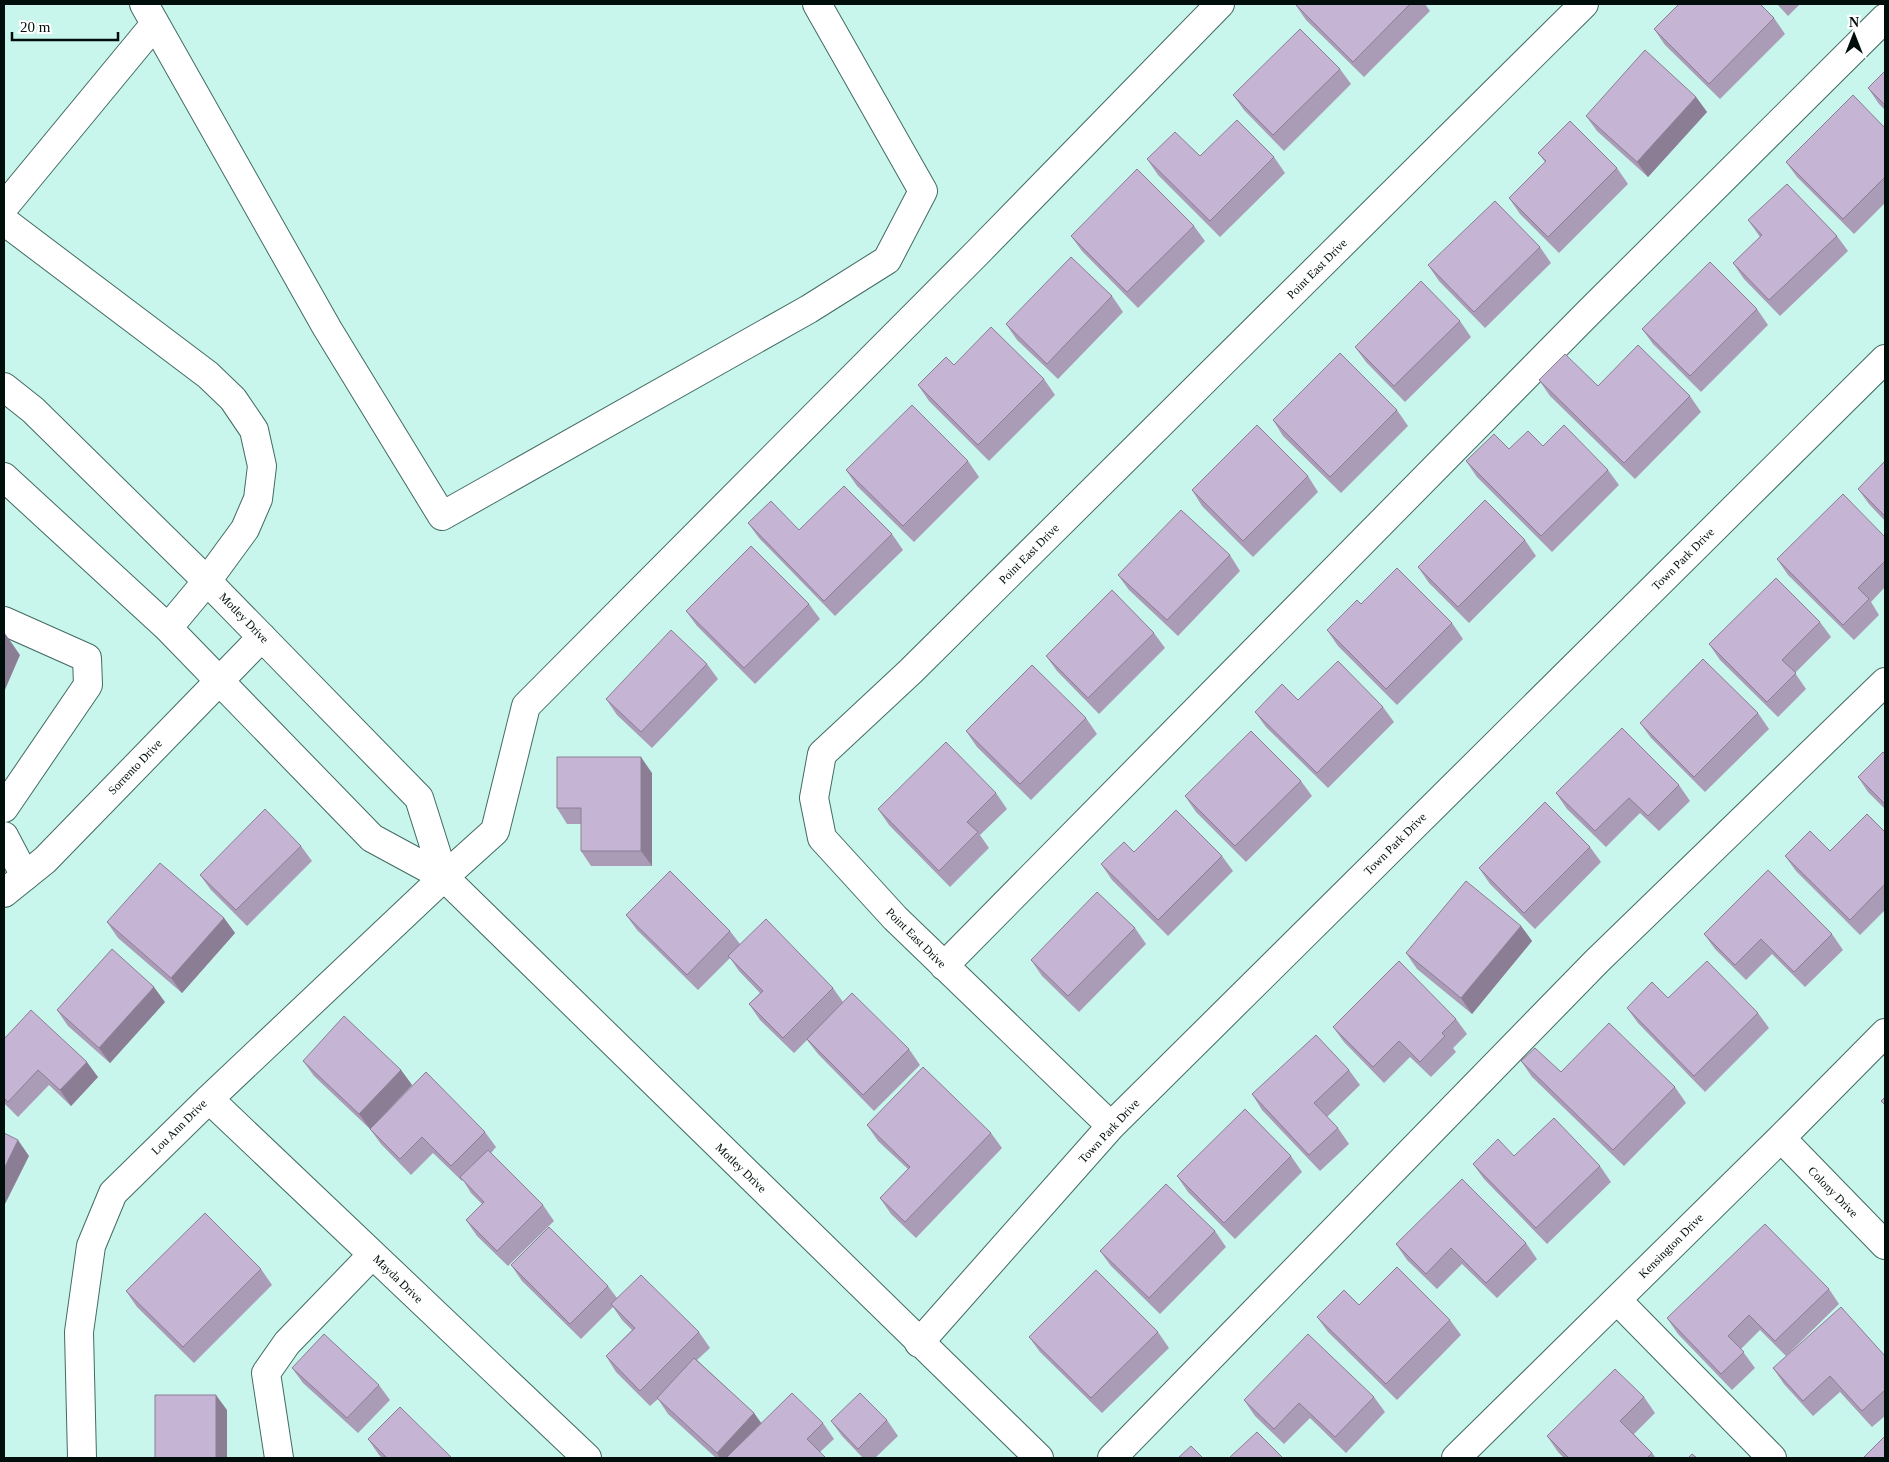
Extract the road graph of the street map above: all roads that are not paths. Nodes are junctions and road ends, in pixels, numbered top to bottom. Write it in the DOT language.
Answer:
graph roads {
  1 [pos="817,4"];
  2 [pos="1220,4"];
  3 [pos="1584,4"];
  4 [pos="149,14"];
  5 [pos="1885,18"];
  6 [pos="4,207"];
  7 [pos="4,221"];
  8 [pos="1885,359"];
  9 [pos="4,387"];
  10 [pos="4,477"];
  11 [pos="207,581"];
  12 [pos="4,621"];
  13 [pos="168,628"];
  14 [pos="262,636"];
  15 [pos="218,680"];
  16 [pos="1885,682"];
  17 [pos="4,808"];
  18 [pos="4,838"];
  19 [pos="25,876"];
  20 [pos="444,877"];
  21 [pos="4,893"];
  22 [pos="944,966"];
  23 [pos="1885,1033"];
  24 [pos="209,1099"];
  25 [pos="1111,1126"];
  26 [pos="1781,1138"];
  27 [pos="1885,1245"];
  28 [pos="372,1254"];
  29 [pos="1617,1300"];
  30 [pos="919,1343"];
  31 [pos="82,1458"];
  32 [pos="279,1458"];
  33 [pos="587,1458"];
  34 [pos="1039,1458"];
  35 [pos="1112,1458"];
  36 [pos="1456,1458"];
  37 [pos="1772,1458"];
  1 -- 4 [label="street"];
  2 -- 20 [label="street, Lou Ann Drive"];
  3 -- 22 [label="street, Point East Drive"];
  4 -- 6 [label="street"];
  5 -- 22 [label="street"];
  7 -- 11 [label="street"];
  8 -- 25 [label="street, Town Park Drive"];
  9 -- 11 [label="street, Motley Drive"];
  10 -- 13 [label="street, Motley Drive"];
  11 -- 13 [label="street"];
  11 -- 14 [label="street, Motley Drive"];
  12 -- 17 [label="street"];
  13 -- 15 [label="street, Motley Drive"];
  14 -- 15 [label="street, Sorrento Drive"];
  14 -- 20 [label="street, Motley Drive"];
  15 -- 19 [label="street, Sorrento Drive"];
  15 -- 20 [label="street, Motley Drive"];
  16 -- 35 [label="street"];
  18 -- 19 [label="street"];
  19 -- 21 [label="street, Sorrento Drive"];
  20 -- 24 [label="street, Lou Ann Drive"];
  20 -- 30 [label="street, Motley Drive"];
  22 -- 25 [label="street, Point East Drive"];
  23 -- 26 [label="street, Kensington Drive"];
  24 -- 28 [label="street, Mayda Drive"];
  24 -- 31 [label="street, Lou Ann Drive"];
  25 -- 30 [label="street, Town Park Drive"];
  26 -- 27 [label="street, Colony Drive"];
  26 -- 29 [label="street, Kensington Drive"];
  28 -- 32 [label="street"];
  28 -- 33 [label="street, Mayda Drive"];
  29 -- 36 [label="street, Kensington Drive"];
  29 -- 37 [label="street"];
  30 -- 34 [label="street, Motley Drive"];
}
